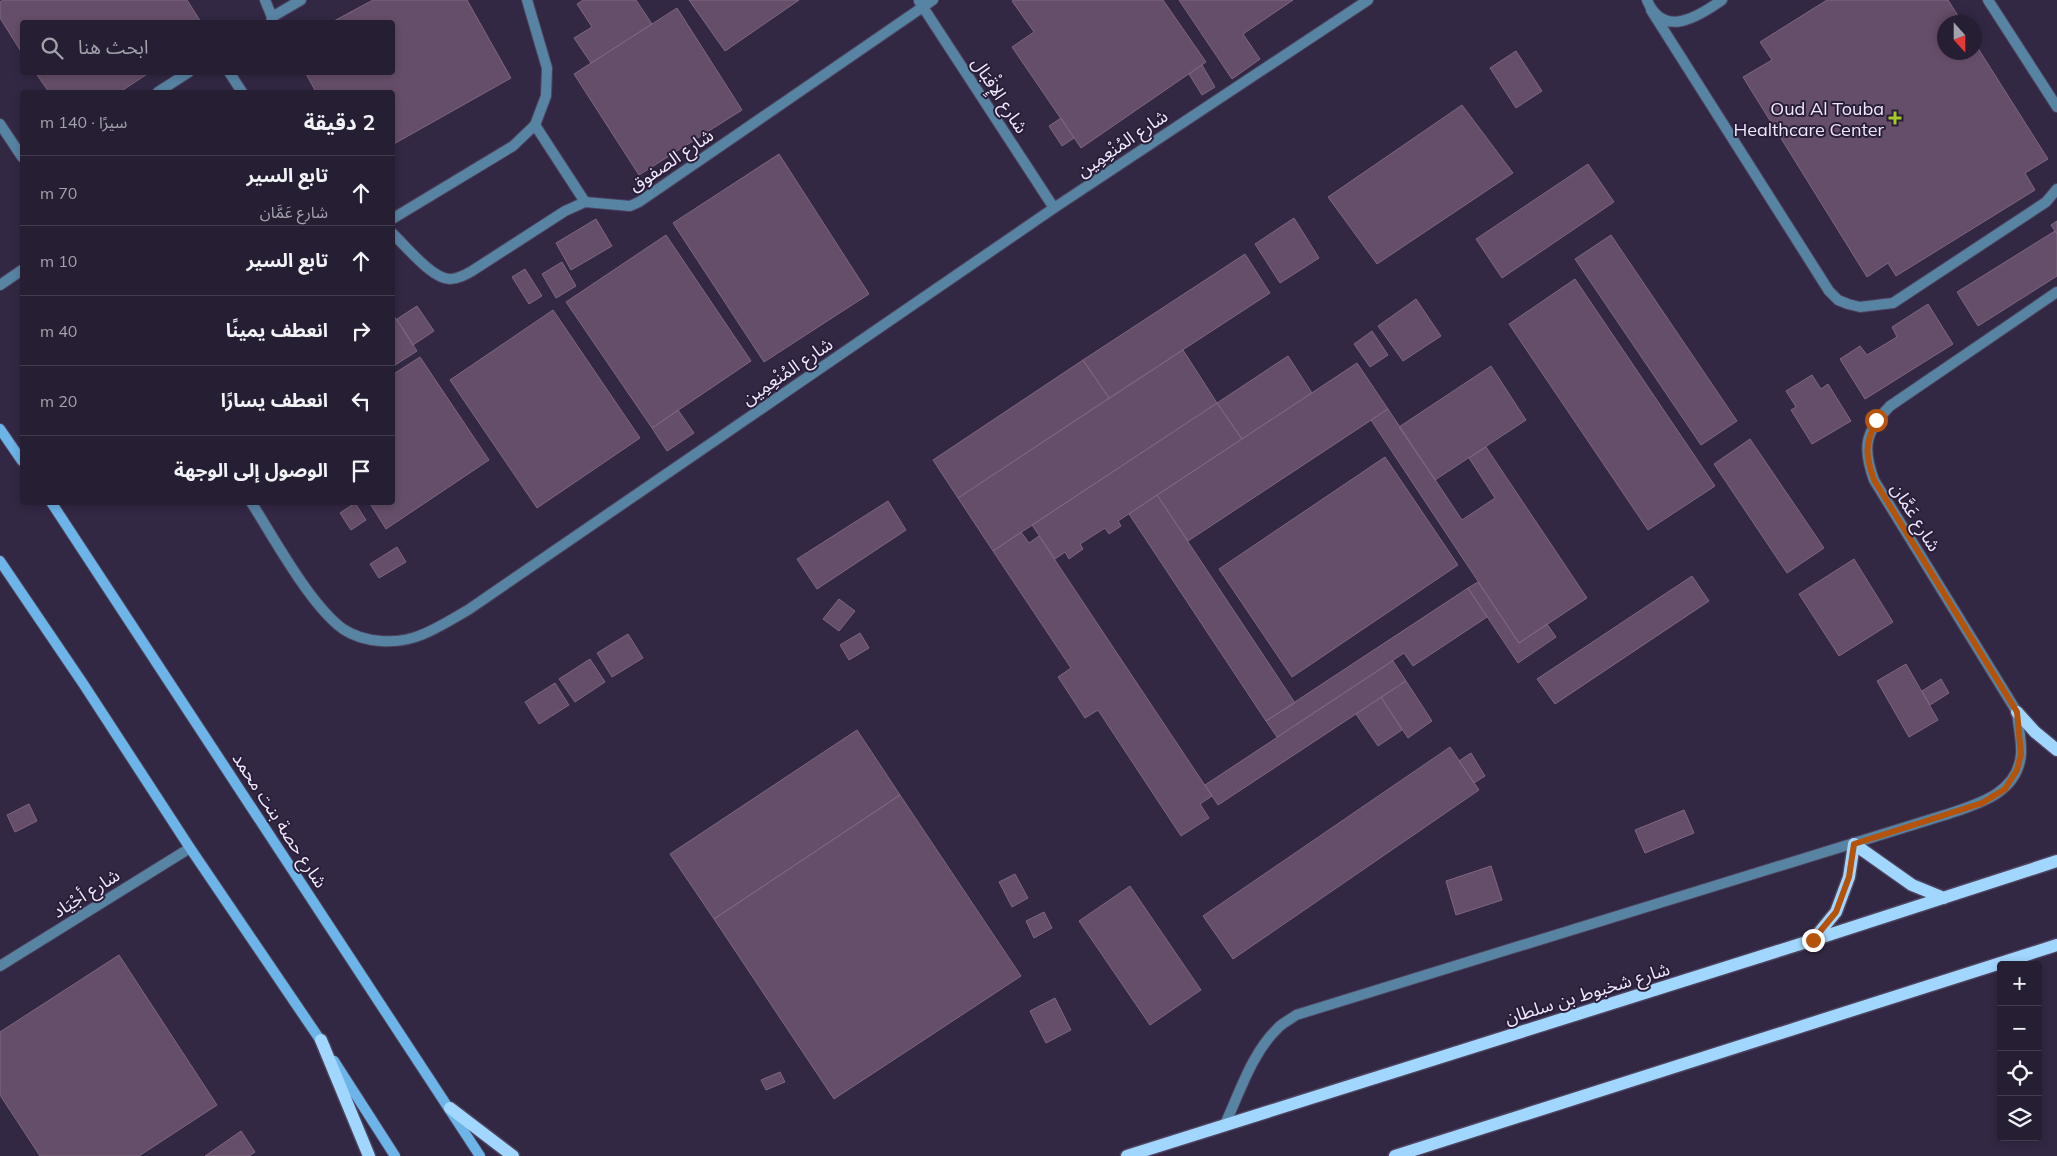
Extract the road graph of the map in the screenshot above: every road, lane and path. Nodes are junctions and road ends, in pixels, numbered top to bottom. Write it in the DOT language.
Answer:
graph roads {
  1 [pos="265,0"];
  2 [pos="301,0"];
  3 [pos="527,0"];
  4 [pos="932,0"];
  5 [pos="1368,0"];
  6 [pos="1722,0"];
  7 [pos="1988,0"];
  8 [pos="920,3"];
  9 [pos="1649,5"];
  10 [pos="272,20"];
  11 [pos="185,75"];
  12 [pos="231,75"];
  13 [pos="161,90"];
  14 [pos="241,90"];
  15 [pos="2057,107"];
  16 [pos="0,124"];
  17 [pos="535,125"];
  18 [pos="20,154"];
  19 [pos="2057,189"];
  20 [pos="585,202"];
  21 [pos="1054,208"];
  22 [pos="395,217"];
  23 [pos="395,236"];
  24 [pos="20,271"];
  25 [pos="0,286"];
  26 [pos="2057,292"];
  27 [pos="0,428"];
  28 [pos="20,458"];
  29 [pos="53,505"];
  30 [pos="253,505"];
  31 [pos="0,561"];
  32 [pos="2017,712"];
  33 [pos="2057,750"];
  34 [pos="1854,844"];
  35 [pos="190,848"];
  36 [pos="2057,861"];
  37 [pos="1944,898"];
  38 [pos="1813,940"];
  39 [pos="2057,945"];
  40 [pos="0,966"];
  41 [pos="321,1040"];
  42 [pos="450,1108"];
  43 [pos="1225,1124"];
  44 [pos="1165,1144"];
  45 [pos="369,1156"];
  46 [pos="395,1156"];
  47 [pos="480,1156"];
  48 [pos="513,1156"];
  49 [pos="1127,1156"];
  50 [pos="1149,1156"];
  51 [pos="1395,1156"];
  1 -- 10 [label="street"];
  2 -- 10 [label="street"];
  3 -- 17 [label="street"];
  4 -- 8 [label="street, شارع الصفوق"];
  5 -- 21 [label="street, شارع المُنْعِمِين"];
  6 -- 9 [label="street"];
  7 -- 15 [label="street"];
  8 -- 20 [label="street, شارع الصفوق"];
  8 -- 21 [label="street, شارع الإِقْبَال"];
  9 -- 19 [label="street"];
  11 -- 13 [label="street"];
  12 -- 14 [label="street"];
  16 -- 18 [label="street"];
  17 -- 20 [label="street"];
  17 -- 22 [label="street"];
  20 -- 23 [label="street"];
  21 -- 30 [label="street, شارع المُنْعِمِين"];
  24 -- 25 [label="street"];
  26 -- 32 [label="street, شارع عَمَّان"];
  27 -- 28 [label="main road"];
  29 -- 42 [label="main road, شارع حصة بنت محمد"];
  31 -- 35 [label="main road"];
  32 -- 33 [label="main road"];
  32 -- 34 [label="street"];
  34 -- 37 [label="main road"];
  34 -- 38 [label="main road"];
  34 -- 43 [label="street"];
  35 -- 40 [label="street, شارع أجْيَاد"];
  35 -- 41 [label="main road"];
  36 -- 37 [label="main road, شارع شخبوط بن سلطان"];
  37 -- 38 [label="main road, شارع شخبوط بن سلطان"];
  38 -- 43 [label="main road, شارع شخبوط بن سلطان"];
  39 -- 51 [label="main road"];
  41 -- 45 [label="main road"];
  41 -- 46 [label="main road"];
  42 -- 47 [label="main road, شارع حصة بنت محمد"];
  42 -- 48 [label="main road"];
  43 -- 44 [label="main road, شارع شخبوط بن سلطان"];
  44 -- 49 [label="main road, شارع شخبوط بن سلطان"];
  44 -- 50 [label="main road"];
}
